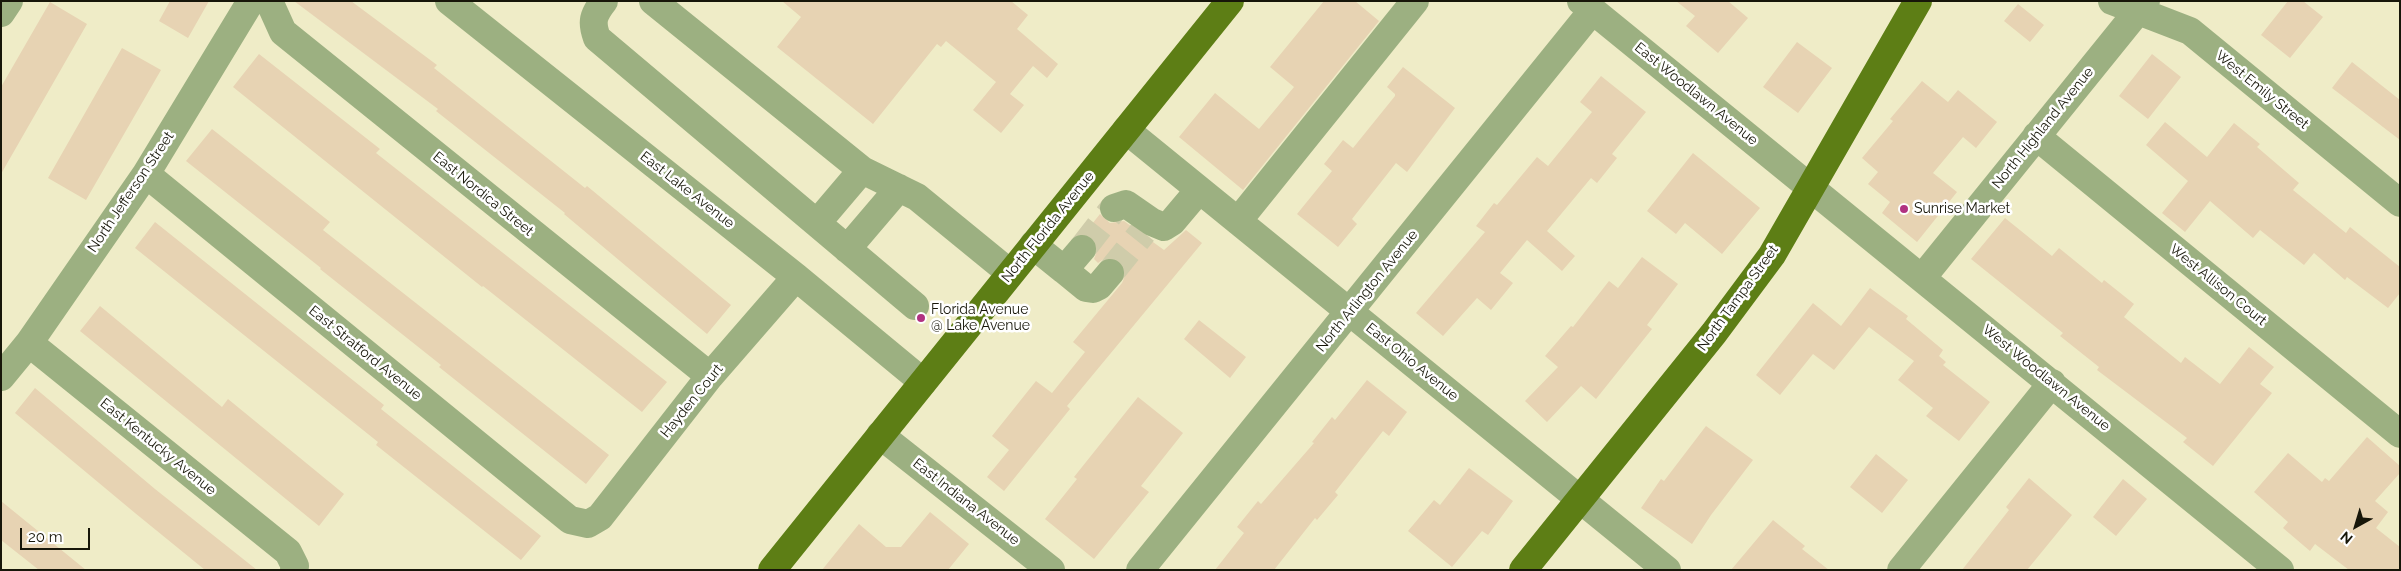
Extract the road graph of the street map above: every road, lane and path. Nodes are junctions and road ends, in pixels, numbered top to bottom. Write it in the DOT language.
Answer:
graph roads {
  1 [pos="9,1"];
  2 [pos="251,1"];
  3 [pos="269,1"];
  4 [pos="449,1"];
  5 [pos="604,1"];
  6 [pos="653,1"];
  7 [pos="1230,1"];
  8 [pos="1415,1"];
  9 [pos="1918,1"];
  10 [pos="2112,1"];
  11 [pos="1586,6"];
  12 [pos="2142,7"];
  13 [pos="1,13"];
  14 [pos="1126,130"];
  15 [pos="2036,136"];
  16 [pos="862,170"];
  17 [pos="146,174"];
  18 [pos="1810,187"];
  19 [pos="899,188"];
  20 [pos="1199,190"];
  21 [pos="2400,203"];
  22 [pos="1114,208"];
  23 [pos="1238,221"];
  24 [pos="817,224"];
  25 [pos="1033,245"];
  26 [pos="847,249"];
  27 [pos="1082,249"];
  28 [pos="1064,270"];
  29 [pos="1110,272"];
  30 [pos="1010,273"];
  31 [pos="796,277"];
  32 [pos="1922,278"];
  33 [pos="915,306"];
  34 [pos="1350,312"];
  35 [pos="29,343"];
  36 [pos="710,376"];
  37 [pos="1,377"];
  38 [pos="923,382"];
  39 [pos="2052,382"];
  40 [pos="2400,434"];
  41 [pos="880,435"];
  42 [pos="1581,498"];
  43 [pos="588,524"];
  44 [pos="291,561"];
  45 [pos="772,570"];
  46 [pos="1051,570"];
  47 [pos="1140,570"];
  48 [pos="1523,570"];
  49 [pos="1667,570"];
  50 [pos="1901,570"];
  51 [pos="2280,570"];
  1 -- 13 [label="street"];
  2 -- 17 [label="street, North Jefferson Street"];
  3 -- 36 [label="street, East Nordica Street"];
  4 -- 31 [label="street, East Lake Avenue"];
  5 -- 24 [label="street"];
  6 -- 16 [label="street"];
  7 -- 14 [label="main road, North Florida Avenue"];
  8 -- 23 [label="street"];
  9 -- 18 [label="main road, North Tampa Street"];
  10 -- 12 [label="street, West Emily Street"];
  11 -- 18 [label="street, East Woodlawn Avenue"];
  11 -- 34 [label="street, North Arlington Avenue"];
  12 -- 15 [label="street, North Highland Avenue"];
  12 -- 21 [label="street, West Emily Street"];
  14 -- 20 [label="street, East Ohio Avenue"];
  14 -- 25 [label="main road, North Florida Avenue"];
  15 -- 32 [label="street, North Highland Avenue"];
  15 -- 40 [label="street, West Allison Court"];
  16 -- 19 [label="street"];
  16 -- 24 [label="street"];
  17 -- 35 [label="street, North Jefferson Street"];
  17 -- 43 [label="street, East Stratford Avenue"];
  18 -- 32 [label="street, West Woodlawn Avenue"];
  18 -- 42 [label="main road, North Tampa Street"];
  19 -- 26 [label="street"];
  19 -- 30 [label="street"];
  20 -- 22 [label="street"];
  20 -- 23 [label="street, East Ohio Avenue"];
  23 -- 34 [label="street, East Ohio Avenue"];
  24 -- 26 [label="street"];
  25 -- 28 [label="street"];
  25 -- 30 [label="main road, North Florida Avenue"];
  26 -- 33 [label="street"];
  27 -- 28 [label="street"];
  28 -- 29 [label="street"];
  30 -- 38 [label="main road, North Florida Avenue"];
  31 -- 36 [label="street, Hayden Court"];
  31 -- 38 [label="street, East Lake Avenue"];
  32 -- 39 [label="street, West Woodlawn Avenue"];
  34 -- 42 [label="street, East Ohio Avenue"];
  34 -- 47 [label="street, North Arlington Avenue"];
  35 -- 37 [label="street, North Jefferson Street"];
  35 -- 44 [label="street, East Kentucky Avenue"];
  36 -- 43 [label="street, Hayden Court"];
  38 -- 41 [label="main road, North Florida Avenue"];
  39 -- 50 [label="street"];
  39 -- 51 [label="street, West Woodlawn Avenue"];
  41 -- 45 [label="main road, North Florida Avenue"];
  41 -- 46 [label="street, East Indiana Avenue"];
  42 -- 48 [label="main road, North Tampa Street"];
  42 -- 49 [label="street, East Ohio Avenue"];
}
